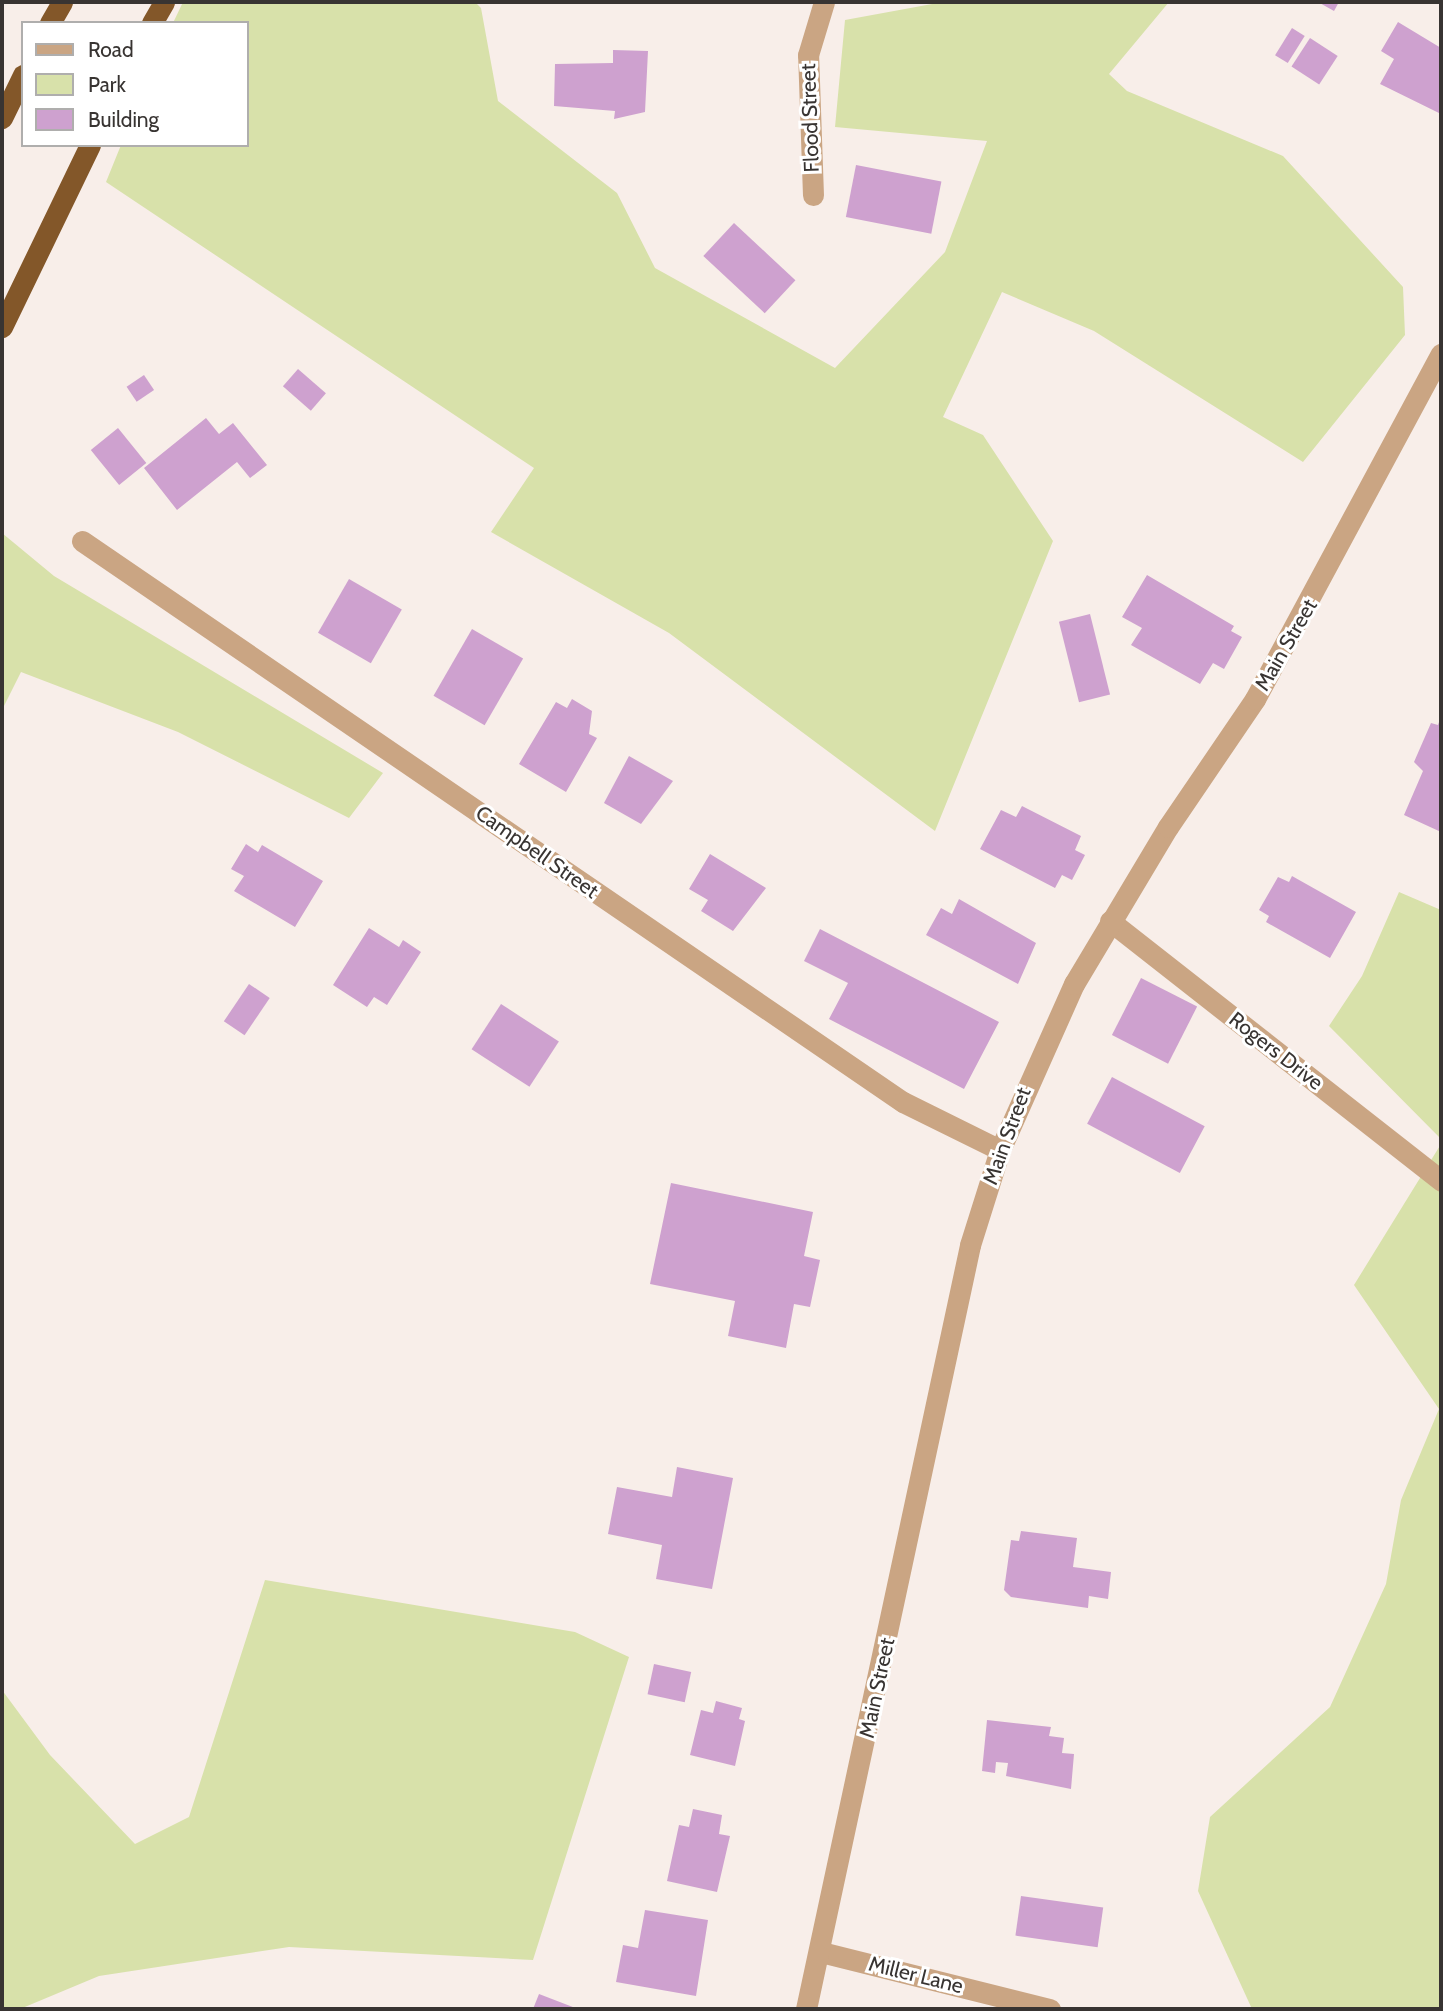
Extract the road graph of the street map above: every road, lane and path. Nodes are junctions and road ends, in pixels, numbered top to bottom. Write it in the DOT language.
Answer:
graph roads {
  1 [pos="51,2"];
  2 [pos="62,2"];
  3 [pos="164,2"];
  4 [pos="824,2"];
  5 [pos="44,21"];
  6 [pos="51,21"];
  7 [pos="153,21"];
  8 [pos="21,78"];
  9 [pos="2,118"];
  10 [pos="89,147"];
  11 [pos="813,195"];
  12 [pos="2,327"];
  13 [pos="1441,354"];
  14 [pos="82,541"];
  15 [pos="1110,921"];
  16 [pos="1000,1150"];
  17 [pos="1441,1181"];
  18 [pos="821,1952"];
  19 [pos="806,2009"];
  20 [pos="1050,2009"];
  1 -- 5 [label="highway"];
  2 -- 6 [label="highway"];
  3 -- 7 [label="highway"];
  4 -- 11 [label="street, Flood Street"];
  8 -- 9 [label="highway"];
  10 -- 12 [label="highway"];
  13 -- 15 [label="street, Main Street"];
  14 -- 16 [label="street, Campbell Street"];
  15 -- 16 [label="street, Main Street"];
  15 -- 17 [label="street, Rogers Drive"];
  16 -- 18 [label="street, Main Street"];
  18 -- 19 [label="street, Main Street"];
  18 -- 20 [label="street, Miller Lane"];
}
